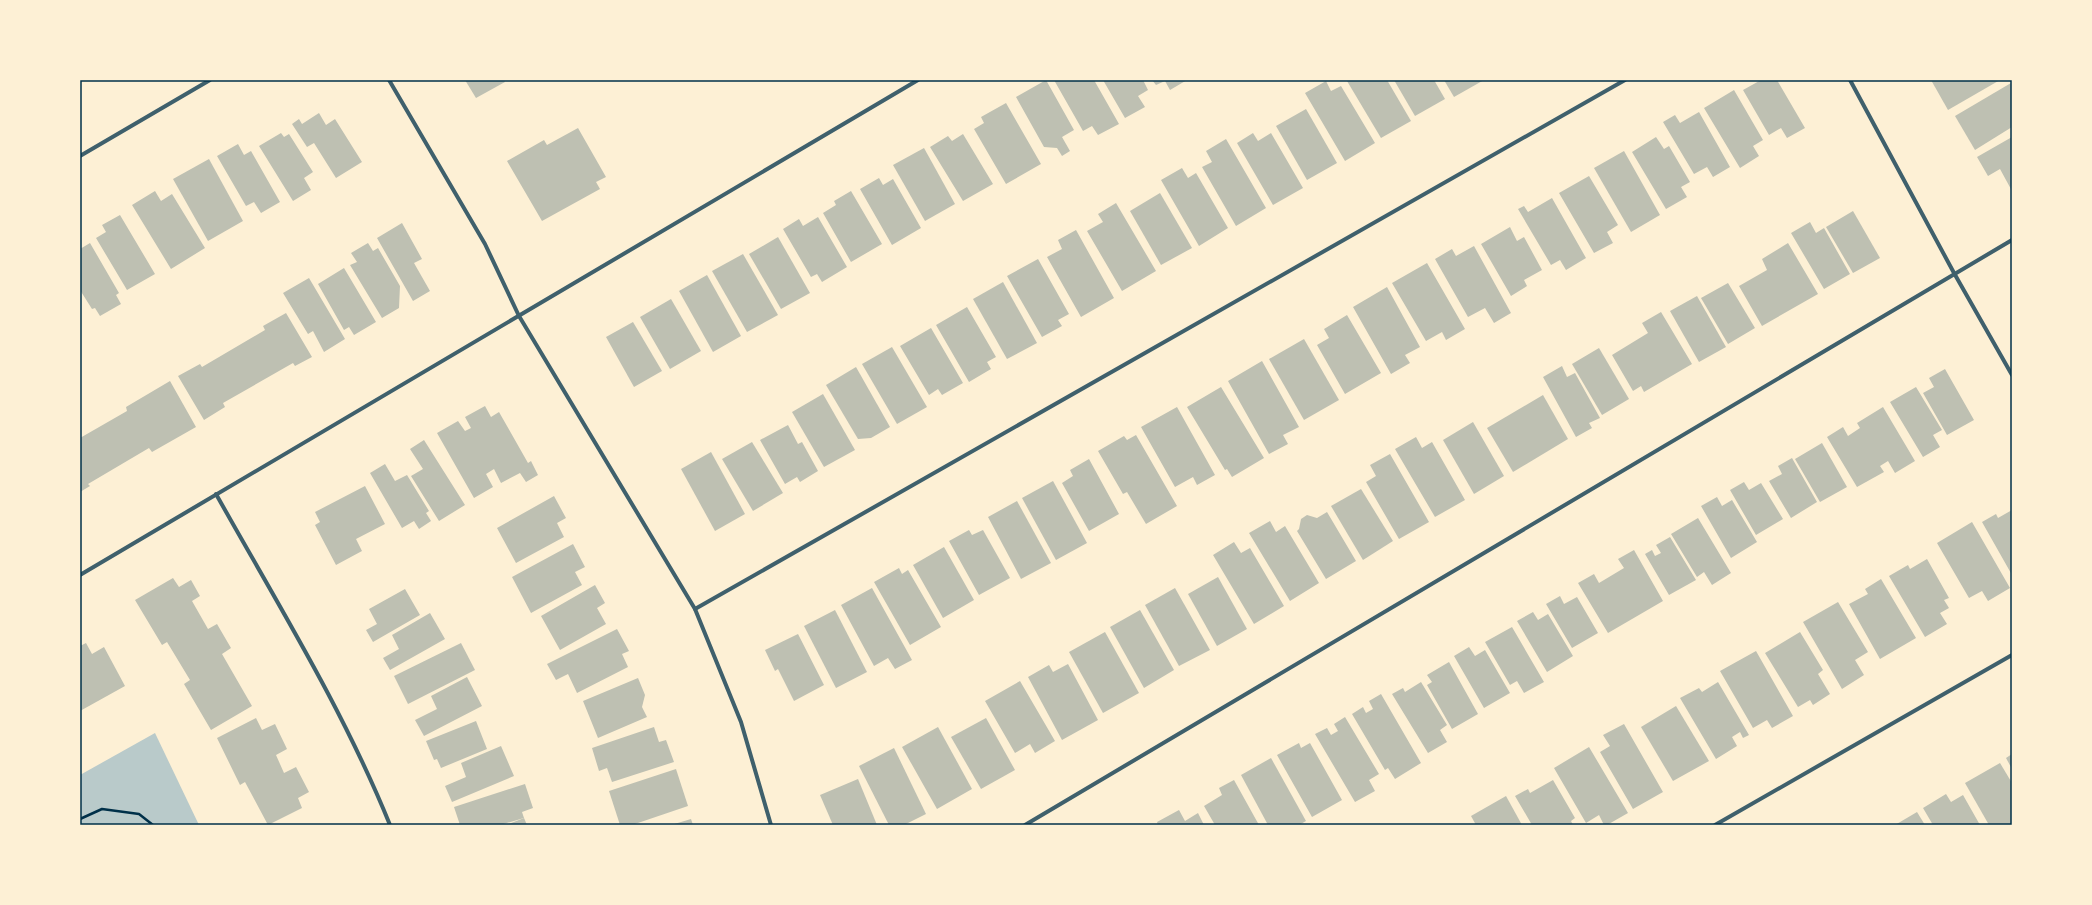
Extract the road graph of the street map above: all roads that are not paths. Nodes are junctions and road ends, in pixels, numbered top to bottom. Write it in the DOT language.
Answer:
graph roads {
  1 [pos="210,80"];
  2 [pos="389,80"];
  3 [pos="918,80"];
  4 [pos="1625,80"];
  5 [pos="1850,80"];
  6 [pos="80,156"];
  7 [pos="2012,240"];
  8 [pos="1954,273"];
  9 [pos="518,316"];
  10 [pos="2012,375"];
  11 [pos="216,494"];
  12 [pos="80,575"];
  13 [pos="695,609"];
  14 [pos="2012,655"];
  15 [pos="390,825"];
  16 [pos="770,825"];
  17 [pos="1025,825"];
  18 [pos="1715,825"];
  1 -- 6 [label="street"];
  2 -- 9 [label="street"];
  3 -- 9 [label="street"];
  4 -- 13 [label="street"];
  5 -- 8 [label="street"];
  7 -- 8 [label="street"];
  8 -- 10 [label="street"];
  8 -- 17 [label="street"];
  9 -- 11 [label="street"];
  9 -- 13 [label="street"];
  11 -- 12 [label="street"];
  11 -- 15 [label="street"];
  13 -- 16 [label="street"];
  14 -- 18 [label="street"];
}
